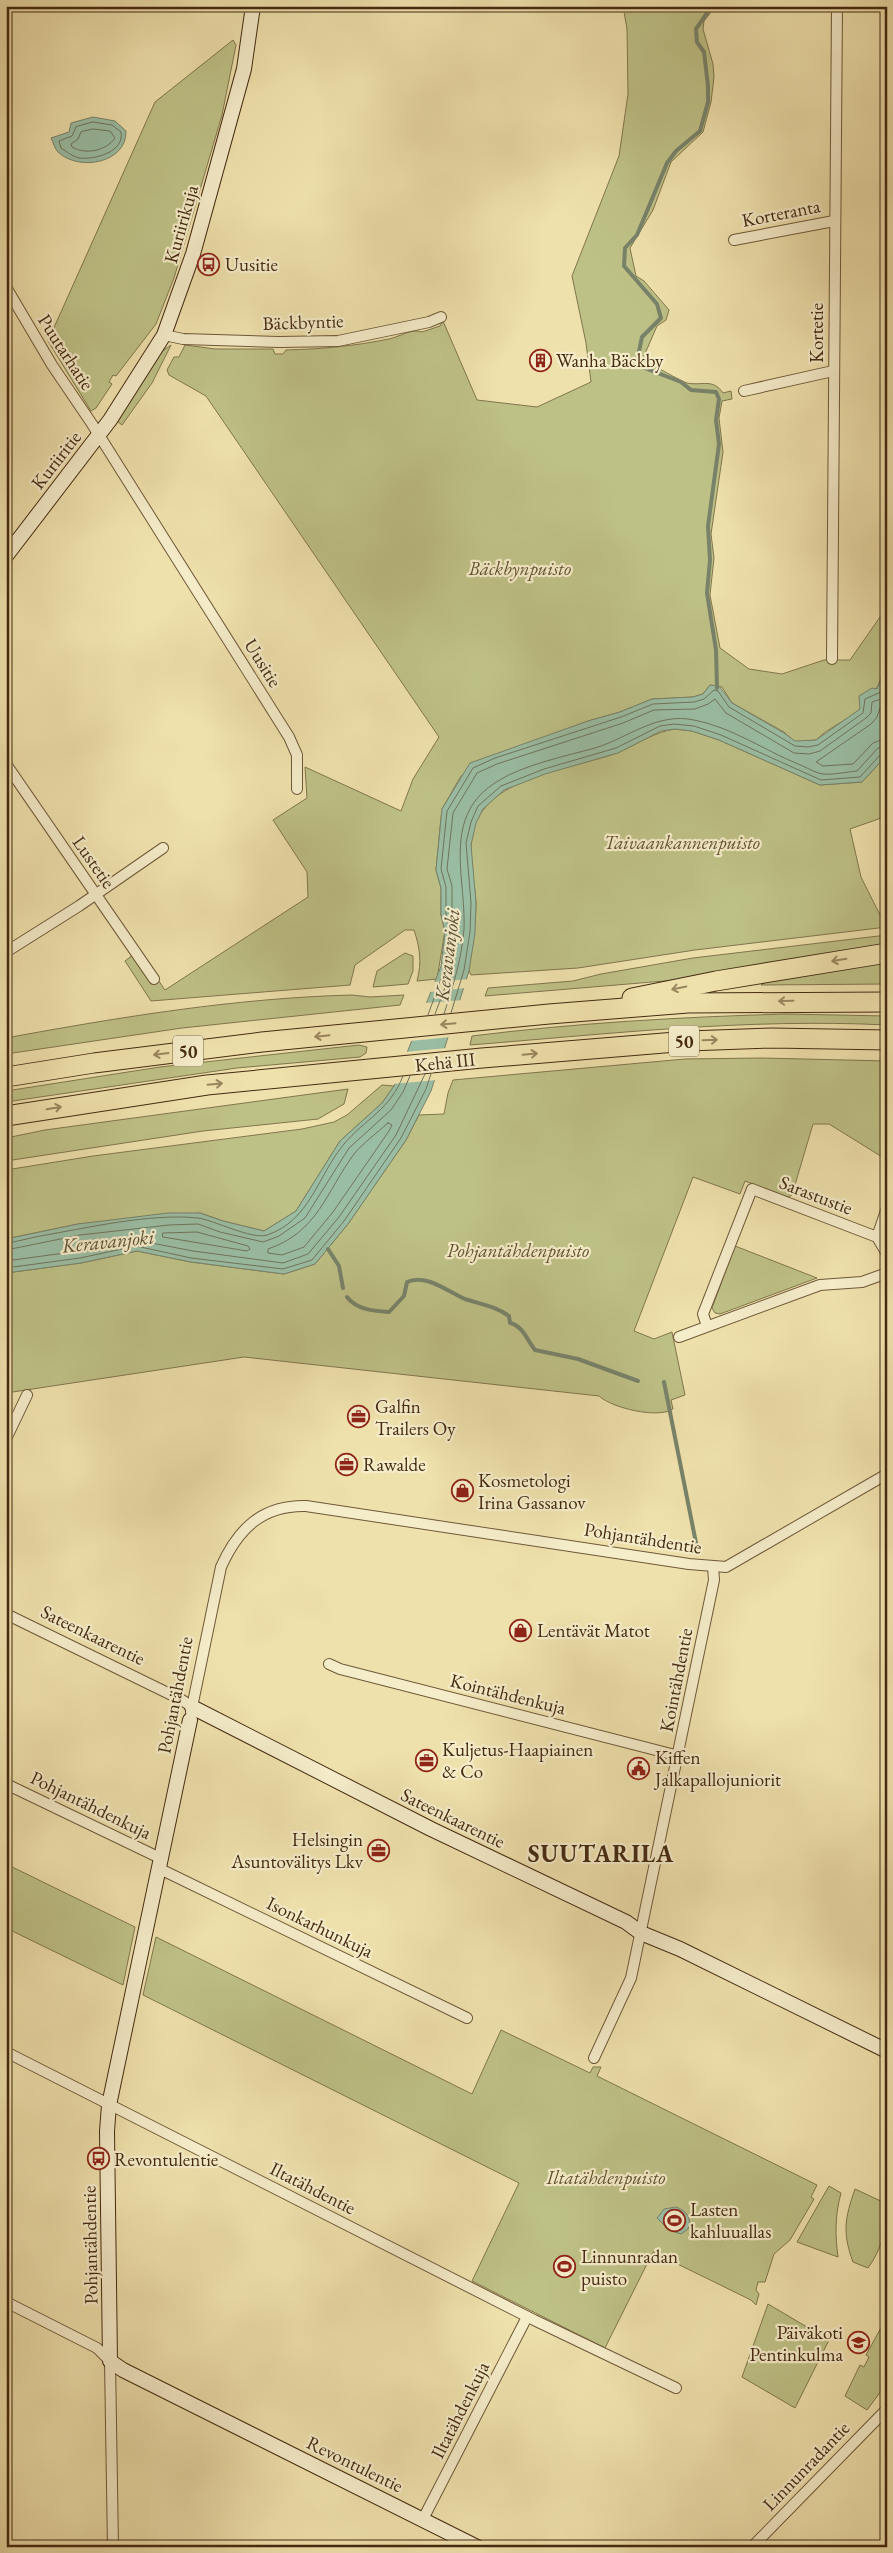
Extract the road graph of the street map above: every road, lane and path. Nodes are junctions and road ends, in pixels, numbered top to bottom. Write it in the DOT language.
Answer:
graph roads {
  1 [pos="253,6"];
  2 [pos="837,6"];
  3 [pos="834,221"];
  4 [pos="734,240"];
  5 [pos="6,287"];
  6 [pos="441,317"];
  7 [pos="164,335"];
  8 [pos="833,370"];
  9 [pos="744,391"];
  10 [pos="99,435"];
  11 [pos="6,556"];
  12 [pos="832,659"];
  13 [pos="6,764"];
  14 [pos="297,788"];
  15 [pos="163,848"];
  16 [pos="94,894"];
  17 [pos="6,952"];
  18 [pos="887,953"];
  19 [pos="154,980"];
  20 [pos="887,1002"];
  21 [pos="549,1014"];
  22 [pos="887,1040"];
  23 [pos="6,1077"];
  24 [pos="6,1116"];
  25 [pos="887,1208"];
  26 [pos="877,1238"];
  27 [pos="887,1254"];
  28 [pos="887,1273"];
  29 [pos="707,1326"];
  30 [pos="679,1337"];
  31 [pos="27,1395"];
  32 [pos="6,1439"];
  33 [pos="887,1474"];
  34 [pos="713,1567"];
  35 [pos="6,1614"];
  36 [pos="329,1664"];
  37 [pos="191,1714"];
  38 [pos="679,1756"];
  39 [pos="6,1784"];
  40 [pos="159,1863"];
  41 [pos="641,1934"];
  42 [pos="467,2018"];
  43 [pos="887,2051"];
  44 [pos="6,2052"];
  45 [pos="594,2058"];
  46 [pos="109,2105"];
  47 [pos="6,2302"];
  48 [pos="527,2317"];
  49 [pos="110,2361"];
  50 [pos="676,2388"];
  51 [pos="885,2410"];
  52 [pos="423,2519"];
  53 [pos="113,2547"];
  54 [pos="477,2547"];
  55 [pos="752,2547"];
  1 -- 7 [label="street, Kuriirikuja"];
  2 -- 3 [label="street, Kortetie"];
  3 -- 4 [label="street, Korteranta"];
  3 -- 8 [label="street, Kortetie"];
  5 -- 10 [label="street, Puutarhatie"];
  6 -- 7 [label="street, Bäckbyntie"];
  7 -- 10 [label="street, Kuriirikuja"];
  8 -- 9 [label="street"];
  8 -- 12 [label="street, Kortetie"];
  10 -- 11 [label="street, Kuriiritie"];
  10 -- 14 [label="street, Uusitie"];
  13 -- 16 [label="street, Lustetie"];
  15 -- 16 [label="street"];
  16 -- 17 [label="street"];
  16 -- 19 [label="street, Lustetie"];
  18 -- 21 [label="highway, one-way"];
  20 -- 21 [label="highway, Kehä III / 50, one-way"];
  21 -- 23 [label="highway, Kehä III / 50, one-way"];
  24 -- 22 [label="highway, Kehä III / 50, one-way"];
  25 -- 26 [label="street"];
  26 -- 27 [label="street"];
  26 -- 29 [label="street, Sarastustie"];
  28 -- 29 [label="street"];
  29 -- 30 [label="street"];
  31 -- 32 [label="street"];
  33 -- 34 [label="street, Pohjantähdentie"];
  34 -- 37 [label="street, Pohjantähdentie"];
  34 -- 38 [label="street, Kointähdentie"];
  35 -- 37 [label="street, Sateenkaarentie"];
  36 -- 38 [label="street, Kointähdenkuja"];
  37 -- 40 [label="street, Pohjantähdentie"];
  37 -- 41 [label="street, Sateenkaarentie"];
  38 -- 41 [label="street, Kointähdentie"];
  39 -- 40 [label="street, Pohjantähdenkuja"];
  40 -- 42 [label="street, Isonkarhunkuja"];
  40 -- 46 [label="street, Pohjantähdentie"];
  41 -- 43 [label="street, Sateenkaarentie"];
  41 -- 45 [label="street, Kointähdentie"];
  44 -- 46 [label="street, Iltatähdentie"];
  46 -- 48 [label="street, Iltatähdentie"];
  46 -- 49 [label="street, Pohjantähdentie"];
  47 -- 49 [label="street, Revontulentie"];
  48 -- 50 [label="street, Iltatähdentie"];
  48 -- 52 [label="street, Iltatähdenkuja"];
  49 -- 52 [label="street, Revontulentie"];
  49 -- 53 [label="street, Pohjantähdentie"];
  51 -- 55 [label="street, Linnunradantie"];
  52 -- 54 [label="street, Revontulentie"];
}
